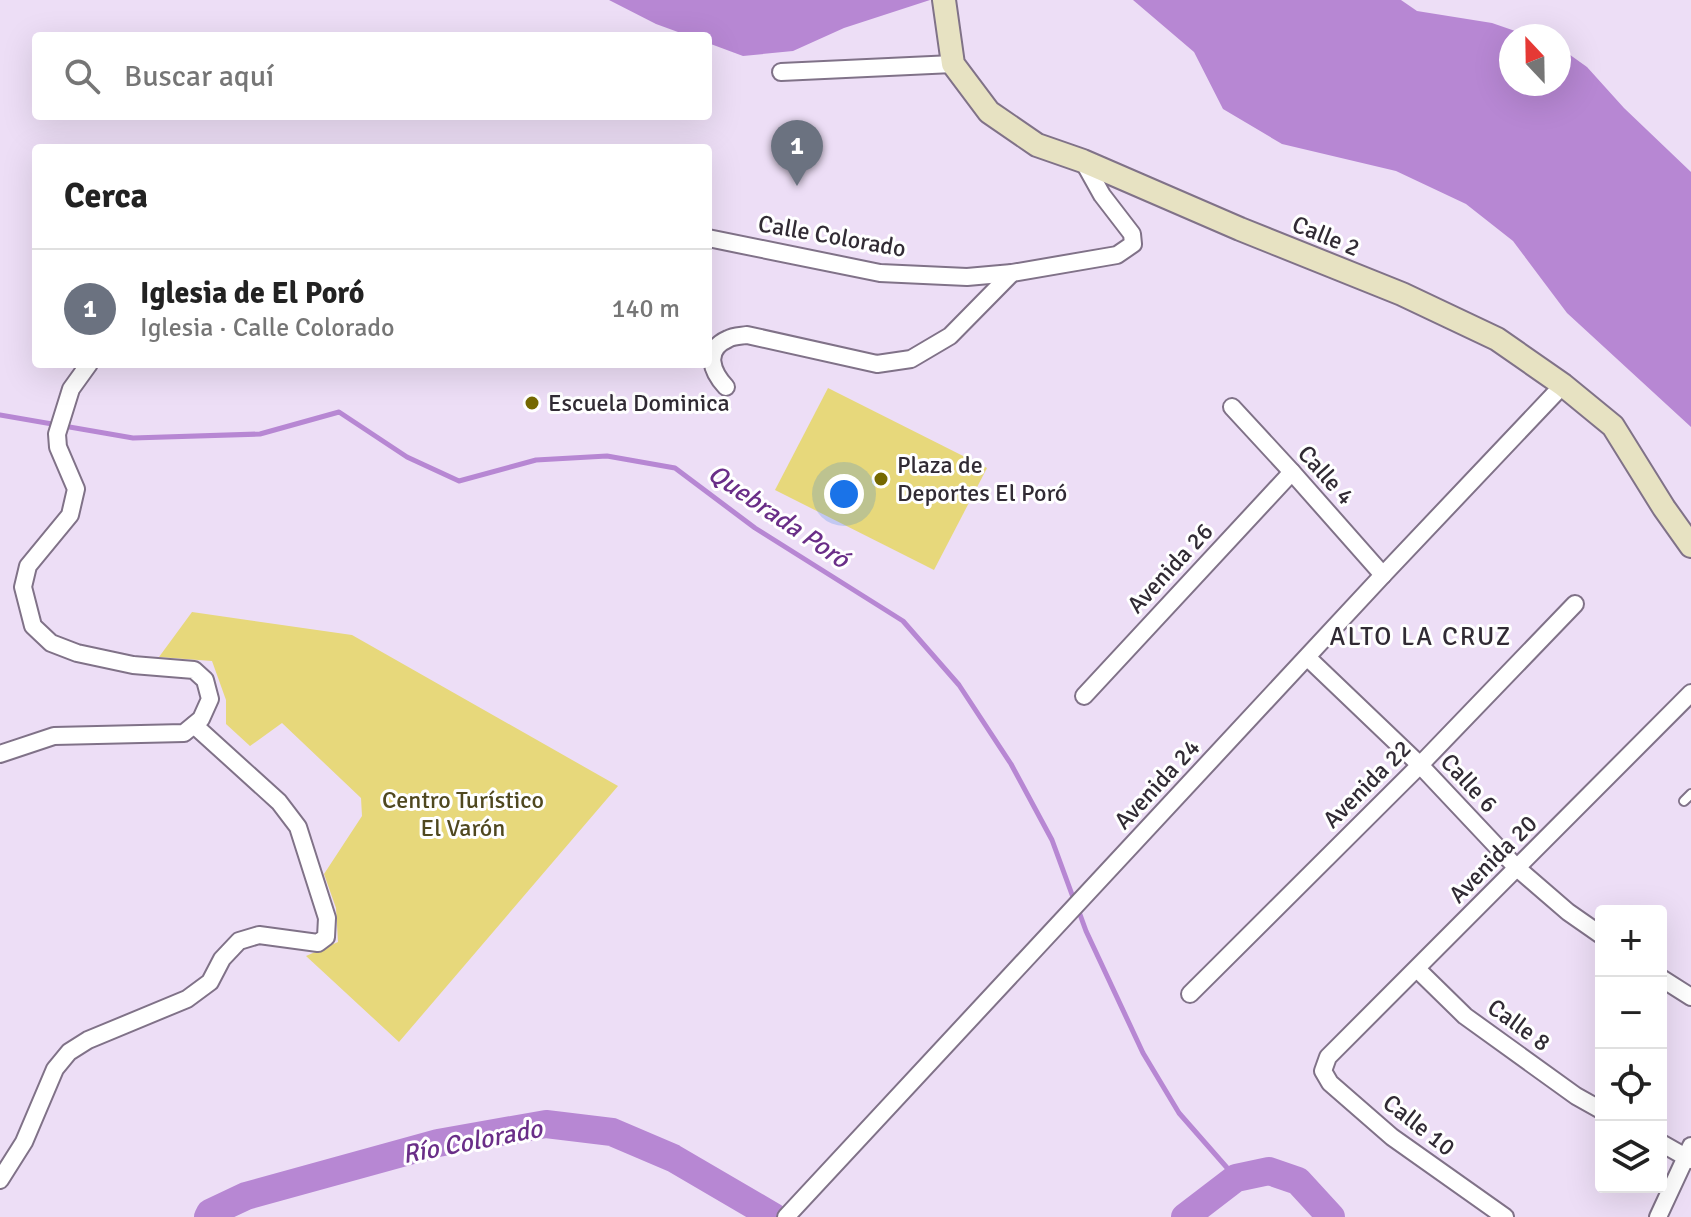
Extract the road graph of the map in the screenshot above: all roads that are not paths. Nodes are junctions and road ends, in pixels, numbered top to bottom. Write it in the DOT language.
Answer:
graph roads {
  1 [pos="944,0"];
  2 [pos="953,64"];
  3 [pos="781,72"];
  4 [pos="1083,161"];
  5 [pos="712,238"];
  6 [pos="1012,273"];
  7 [pos="712,357"];
  8 [pos="712,364"];
  9 [pos="86,368"];
  10 [pos="1563,385"];
  11 [pos="726,387"];
  12 [pos="1232,407"];
  13 [pos="1292,472"];
  14 [pos="1691,546"];
  15 [pos="1383,575"];
  16 [pos="1575,604"];
  17 [pos="1308,658"];
  18 [pos="1691,693"];
  19 [pos="1084,696"];
  20 [pos="194,725"];
  21 [pos="0,754"];
  22 [pos="1420,765"];
  23 [pos="1517,868"];
  24 [pos="1595,931"];
  25 [pos="1417,969"];
  26 [pos="1667,982"];
  27 [pos="1190,994"];
  28 [pos="1691,997"];
  29 [pos="1328,1057"];
  30 [pos="1595,1107"];
  31 [pos="1667,1145"];
  32 [pos="1689,1154"];
  33 [pos="0,1180"];
  34 [pos="786,1217"];
  35 [pos="1505,1217"];
  36 [pos="1658,1217"];
  1 -- 2 [label="main road, Calle 2"];
  2 -- 3 [label="street"];
  2 -- 4 [label="main road, Calle 2"];
  4 -- 6 [label="street, Calle Colorado"];
  4 -- 10 [label="main road, Calle 2"];
  5 -- 6 [label="street, Calle Colorado"];
  6 -- 7 [label="street"];
  8 -- 11 [label="street"];
  9 -- 20 [label="street"];
  10 -- 14 [label="main road, Calle 2"];
  10 -- 15 [label="street, Avenida 24"];
  12 -- 13 [label="street, Calle 4"];
  13 -- 15 [label="street, Calle 4"];
  13 -- 19 [label="street, Avenida 26"];
  15 -- 17 [label="street, Avenida 24"];
  16 -- 22 [label="street, Avenida 22"];
  17 -- 22 [label="street, Calle 6"];
  17 -- 34 [label="street, Avenida 24"];
  18 -- 23 [label="street, Avenida 20"];
  20 -- 21 [label="street"];
  20 -- 33 [label="street"];
  22 -- 23 [label="street, Calle 6"];
  22 -- 27 [label="street, Avenida 22"];
  23 -- 24 [label="street, Calle 6"];
  23 -- 25 [label="street, Avenida 20"];
  25 -- 29 [label="street, Avenida 20"];
  25 -- 30 [label="street, Calle 8"];
  26 -- 28 [label="street"];
  29 -- 35 [label="street, Calle 10"];
  31 -- 32 [label="street"];
  32 -- 36 [label="street"];
}
